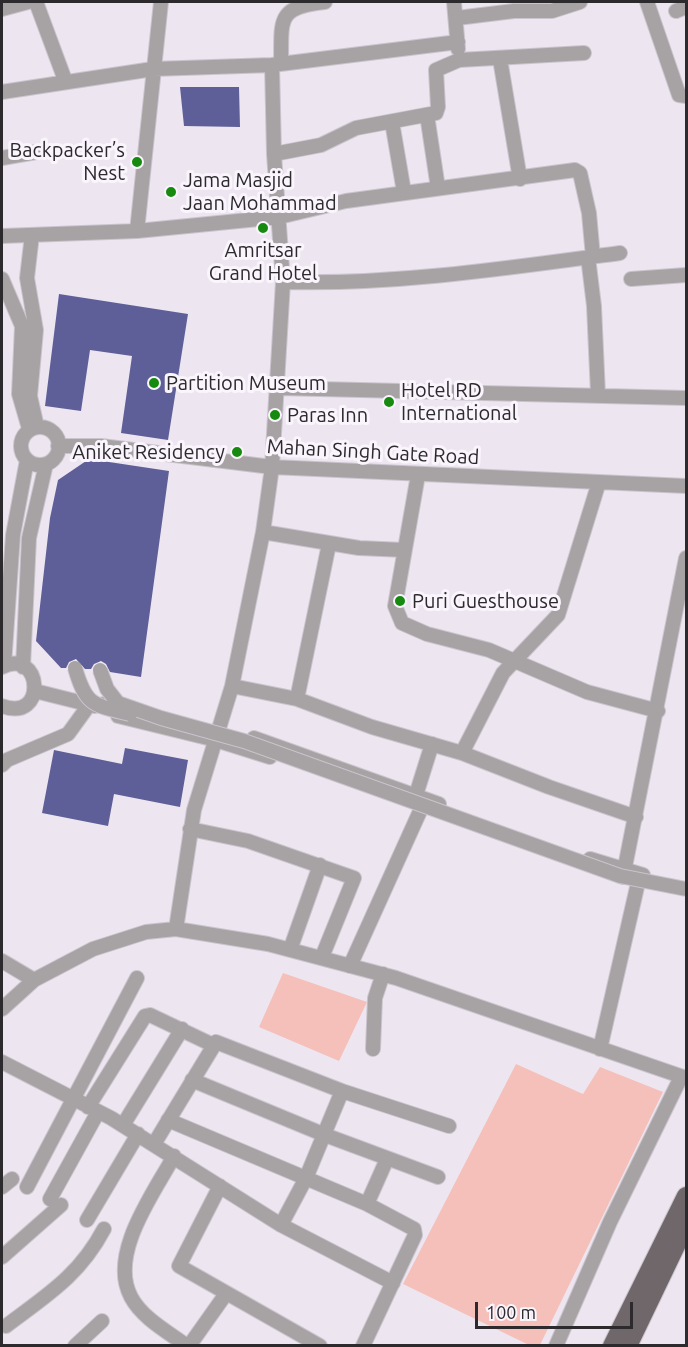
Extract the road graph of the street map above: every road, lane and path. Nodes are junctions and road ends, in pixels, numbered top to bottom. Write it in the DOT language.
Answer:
graph roads {
  1 [pos="28,2"];
  2 [pos="36,2"];
  3 [pos="161,2"];
  4 [pos="325,2"];
  5 [pos="454,2"];
  6 [pos="579,2"];
  7 [pos="647,2"];
  8 [pos="293,5"];
  9 [pos="2,9"];
  10 [pos="457,18"];
  11 [pos="458,42"];
  12 [pos="584,53"];
  13 [pos="500,58"];
  14 [pos="459,60"];
  15 [pos="277,64"];
  16 [pos="153,69"];
  17 [pos="65,80"];
  18 [pos="2,92"];
  19 [pos="687,96"];
  20 [pos="427,115"];
  21 [pos="392,122"];
  22 [pos="42,151"];
  23 [pos="274,154"];
  24 [pos="2,158"];
  25 [pos="520,179"];
  26 [pos="438,188"];
  27 [pos="404,192"];
  28 [pos="279,217"];
  29 [pos="137,231"];
  30 [pos="32,235"];
  31 [pos="2,236"];
  32 [pos="620,253"];
  33 [pos="591,257"];
  34 [pos="687,275"];
  35 [pos="2,279"];
  36 [pos="631,279"];
  37 [pos="283,282"];
  38 [pos="279,388"];
  39 [pos="598,394"];
  40 [pos="687,398"];
  41 [pos="34,428"];
  42 [pos="58,446"];
  43 [pos="27,460"];
  44 [pos="45,464"];
  45 [pos="272,467"];
  46 [pos="418,475"];
  47 [pos="599,482"];
  48 [pos="687,486"];
  49 [pos="263,532"];
  50 [pos="329,544"];
  51 [pos="404,550"];
  52 [pos="687,558"];
  53 [pos="514,661"];
  54 [pos="3,666"];
  55 [pos="24,667"];
  56 [pos="75,668"];
  57 [pos="100,670"];
  58 [pos="232,686"];
  59 [pos="35,691"];
  60 [pos="297,699"];
  61 [pos="2,706"];
  62 [pos="92,706"];
  63 [pos="657,711"];
  64 [pos="161,718"];
  65 [pos="218,734"];
  66 [pos="432,744"];
  67 [pos="462,753"];
  68 [pos="2,765"];
  69 [pos="416,795"];
  70 [pos="421,809"];
  71 [pos="636,817"];
  72 [pos="190,829"];
  73 [pos="320,865"];
  74 [pos="624,875"];
  75 [pos="639,880"];
  76 [pos="687,884"];
  77 [pos="687,889"];
  78 [pos="687,894"];
  79 [pos="176,928"];
  80 [pos="291,950"];
  81 [pos="322,957"];
  82 [pos="2,961"];
  83 [pos="350,966"];
  84 [pos="382,974"];
  85 [pos="136,978"];
  86 [pos="34,980"];
  87 [pos="2,1009"];
  88 [pos="182,1029"];
  89 [pos="213,1046"];
  90 [pos="373,1049"];
  91 [pos="600,1049"];
  92 [pos="2,1062"];
  93 [pos="684,1078"];
  94 [pos="192,1080"];
  95 [pos="342,1091"];
  96 [pos="73,1098"];
  97 [pos="93,1109"];
  98 [pos="168,1120"];
  99 [pos="123,1125"];
  100 [pos="449,1126"];
  101 [pos="138,1134"];
  102 [pos="325,1135"];
  103 [pos="154,1144"];
  104 [pos="174,1156"];
  105 [pos="387,1159"];
  106 [pos="438,1177"];
  107 [pos="306,1178"];
  108 [pos="220,1186"];
  109 [pos="27,1187"];
  110 [pos="687,1196"];
  111 [pos="367,1204"];
  112 [pos="87,1220"];
  113 [pos="281,1225"];
  114 [pos="687,1225"];
  115 [pos="104,1229"];
  116 [pos="2,1257"];
  117 [pos="393,1283"];
  118 [pos="223,1298"];
  119 [pos="102,1321"];
  120 [pos="6,1326"];
  121 [pos="169,1340"];
  122 [pos="75,1346"];
  123 [pos="188,1346"];
  124 [pos="320,1346"];
  125 [pos="363,1346"];
  126 [pos="556,1346"];
  127 [pos="612,1346"];
  128 [pos="628,1346"];
  1 -- 9 [label="street"];
  2 -- 17 [label="street"];
  3 -- 16 [label="street"];
  4 -- 8 [label="street"];
  5 -- 10 [label="street"];
  6 -- 10 [label="street"];
  7 -- 19 [label="street"];
  8 -- 15 [label="street"];
  10 -- 11 [label="street"];
  11 -- 14 [label="street"];
  11 -- 15 [label="street"];
  12 -- 13 [label="street"];
  13 -- 14 [label="street"];
  13 -- 25 [label="street"];
  14 -- 20 [label="street"];
  15 -- 16 [label="street"];
  15 -- 23 [label="street"];
  16 -- 17 [label="street"];
  16 -- 29 [label="street"];
  17 -- 18 [label="street"];
  20 -- 21 [label="street"];
  20 -- 26 [label="street"];
  21 -- 23 [label="street"];
  21 -- 27 [label="street"];
  22 -- 24 [label="street"];
  23 -- 28 [label="street"];
  25 -- 26 [label="street"];
  25 -- 33 [label="street"];
  26 -- 27 [label="street"];
  27 -- 28 [label="street"];
  28 -- 29 [label="street"];
  28 -- 37 [label="street"];
  29 -- 30 [label="street"];
  30 -- 31 [label="street"];
  30 -- 41 [label="street"];
  32 -- 33 [label="street"];
  33 -- 37 [label="street"];
  33 -- 39 [label="street"];
  34 -- 36 [label="street"];
  35 -- 41 [label="street"];
  37 -- 38 [label="street"];
  38 -- 39 [label="street"];
  38 -- 45 [label="street"];
  39 -- 40 [label="street"];
  41 -- 42 [label="street"];
  41 -- 43 [label="street"];
  42 -- 44 [label="street"];
  42 -- 45 [label="street, Mahan Singh Gate Road"];
  43 -- 44 [label="street"];
  43 -- 54 [label="street"];
  44 -- 55 [label="street"];
  45 -- 46 [label="street, Mahan Singh Gate Road"];
  45 -- 49 [label="street"];
  46 -- 47 [label="street, Mahan Singh Gate Road"];
  46 -- 51 [label="street"];
  47 -- 48 [label="street, Mahan Singh Gate Road"];
  47 -- 53 [label="street"];
  49 -- 50 [label="street"];
  49 -- 58 [label="street"];
  50 -- 51 [label="street"];
  50 -- 60 [label="street"];
  51 -- 53 [label="street"];
  52 -- 63 [label="street"];
  53 -- 63 [label="street"];
  53 -- 67 [label="street"];
  54 -- 55 [label="street"];
  55 -- 59 [label="street"];
  56 -- 64 [label="street, bridge"];
  57 -- 64 [label="street, bridge"];
  58 -- 60 [label="street"];
  58 -- 65 [label="street"];
  59 -- 61 [label="street"];
  59 -- 62 [label="street"];
  60 -- 66 [label="street"];
  62 -- 65 [label="street"];
  62 -- 68 [label="street"];
  63 -- 71 [label="street"];
  64 -- 77 [label="street, bridge"];
  65 -- 69 [label="street"];
  65 -- 70 [label="street"];
  65 -- 72 [label="street"];
  66 -- 67 [label="street"];
  66 -- 69 [label="street"];
  67 -- 71 [label="street"];
  69 -- 74 [label="street"];
  70 -- 74 [label="street"];
  70 -- 83 [label="street"];
  71 -- 74 [label="street"];
  72 -- 73 [label="street"];
  72 -- 79 [label="street"];
  73 -- 80 [label="street"];
  73 -- 81 [label="street"];
  74 -- 75 [label="street"];
  75 -- 76 [label="street"];
  75 -- 78 [label="street"];
  75 -- 91 [label="street"];
  79 -- 80 [label="street"];
  79 -- 86 [label="street"];
  80 -- 81 [label="street"];
  81 -- 83 [label="street"];
  82 -- 86 [label="street"];
  83 -- 84 [label="street"];
  84 -- 90 [label="street"];
  84 -- 91 [label="street"];
  85 -- 96 [label="street"];
  86 -- 87 [label="street"];
  88 -- 89 [label="street"];
  88 -- 97 [label="street"];
  88 -- 99 [label="street"];
  89 -- 94 [label="street"];
  89 -- 95 [label="street"];
  91 -- 93 [label="street"];
  92 -- 96 [label="street"];
  93 -- 126 [label="street"];
  94 -- 98 [label="street"];
  94 -- 102 [label="street"];
  95 -- 100 [label="street"];
  95 -- 102 [label="street"];
  96 -- 97 [label="street"];
  96 -- 109 [label="street"];
  97 -- 99 [label="street"];
  97 -- 116 [label="street"];
  98 -- 103 [label="street"];
  98 -- 107 [label="street"];
  99 -- 101 [label="street"];
  101 -- 103 [label="street"];
  101 -- 112 [label="street"];
  102 -- 105 [label="street"];
  102 -- 107 [label="street"];
  103 -- 104 [label="street"];
  104 -- 108 [label="street"];
  104 -- 121 [label="street"];
  105 -- 106 [label="street"];
  105 -- 111 [label="street"];
  107 -- 111 [label="street"];
  107 -- 113 [label="street"];
  108 -- 113 [label="street"];
  108 -- 124 [label="street"];
  110 -- 127 [label="main road"];
  111 -- 117 [label="street"];
  113 -- 117 [label="street"];
  114 -- 128 [label="main road"];
  115 -- 120 [label="street"];
  117 -- 125 [label="street"];
  118 -- 123 [label="street"];
  119 -- 122 [label="street"];
  121 -- 123 [label="street"];
}
